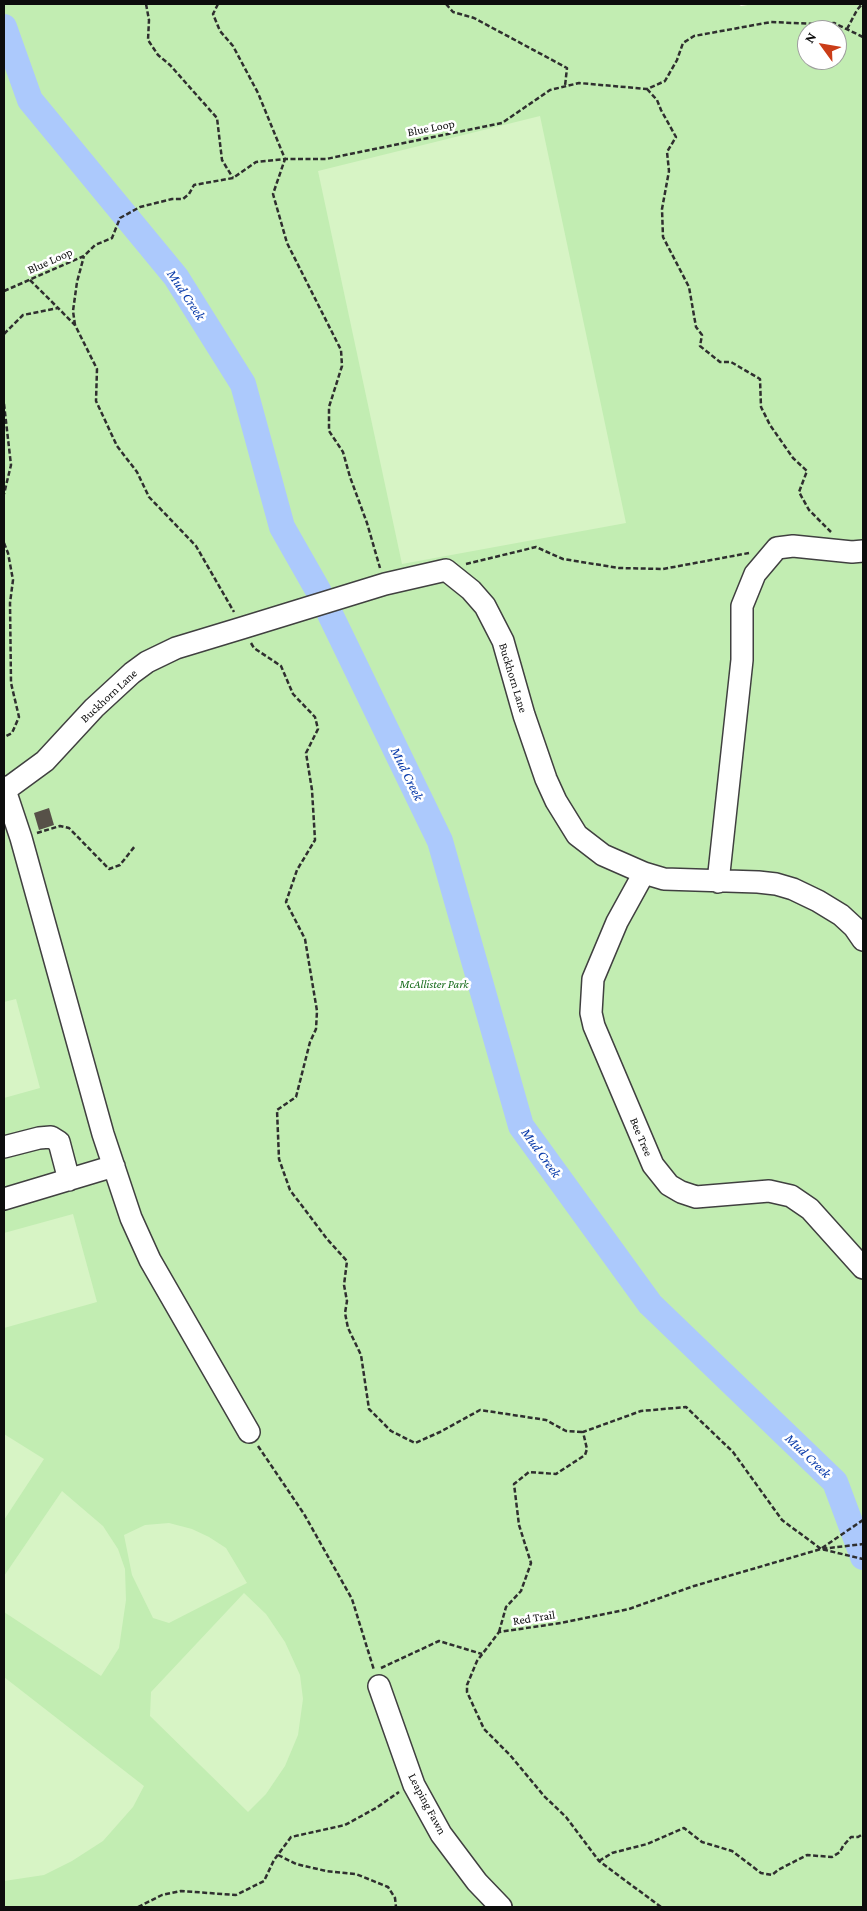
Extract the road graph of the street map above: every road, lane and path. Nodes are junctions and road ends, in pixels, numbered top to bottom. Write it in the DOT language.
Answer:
graph roads {
  1 [pos="146,4"];
  2 [pos="218,4"];
  3 [pos="446,4"];
  4 [pos="862,4"];
  5 [pos="797,23"];
  6 [pos="847,29"];
  7 [pos="863,37"];
  8 [pos="565,86"];
  9 [pos="647,89"];
  10 [pos="285,159"];
  11 [pos="233,178"];
  12 [pos="84,256"];
  13 [pos="30,280"];
  14 [pos="4,291"];
  15 [pos="58,308"];
  16 [pos="75,326"];
  17 [pos="4,334"];
  18 [pos="4,404"];
  19 [pos="4,494"];
  20 [pos="4,542"];
  21 [pos="858,552"];
  22 [pos="752,553"];
  23 [pos="446,570"];
  24 [pos="385,584"];
  25 [pos="242,628"];
  26 [pos="4,737"];
  27 [pos="4,789"];
  28 [pos="21,838"];
  29 [pos="136,846"];
  30 [pos="644,873"];
  31 [pos="718,882"];
  32 [pos="863,940"];
  33 [pos="4,1147"];
  34 [pos="114,1166"];
  35 [pos="69,1180"];
  36 [pos="4,1200"];
  37 [pos="863,1268"];
  38 [pos="249,1432"];
  39 [pos="583,1432"];
  40 [pos="863,1520"];
  41 [pos="863,1544"];
  42 [pos="821,1549"];
  43 [pos="863,1559"];
  44 [pos="499,1632"];
  45 [pos="482,1654"];
  46 [pos="379,1686"];
  47 [pos="413,1781"];
  48 [pos="863,1834"];
  49 [pos="278,1856"];
  50 [pos="599,1860"];
  51 [pos="138,1907"];
  52 [pos="396,1907"];
  53 [pos="502,1907"];
  54 [pos="661,1907"];
  1 -- 11 [label="path"];
  2 -- 10 [label="path"];
  3 -- 8 [label="path"];
  4 -- 6 [label="path"];
  5 -- 9 [label="path"];
  6 -- 7 [label="path"];
  8 -- 9 [label="path, Blue Loop"];
  8 -- 10 [label="path, Blue Loop"];
  9 -- 21 [label="path"];
  10 -- 11 [label="path, Blue Loop"];
  10 -- 24 [label="path"];
  11 -- 12 [label="path, Blue Loop"];
  12 -- 13 [label="path, Blue Loop"];
  12 -- 16 [label="path"];
  13 -- 14 [label="path, Blue Loop"];
  13 -- 15 [label="path"];
  15 -- 16 [label="path"];
  15 -- 17 [label="path"];
  16 -- 25 [label="path"];
  18 -- 19 [label="path"];
  20 -- 26 [label="path"];
  21 -- 31 [label="lane"];
  22 -- 23 [label="path"];
  23 -- 24 [label="lane, Buckhorn Lane"];
  23 -- 30 [label="lane, Buckhorn Lane"];
  24 -- 25 [label="lane, Buckhorn Lane"];
  25 -- 27 [label="lane, Buckhorn Lane"];
  25 -- 39 [label="path"];
  27 -- 28 [label="lane"];
  28 -- 29 [label="path"];
  28 -- 34 [label="lane"];
  30 -- 31 [label="lane, Buckhorn Lane"];
  30 -- 37 [label="lane, Bee Tree"];
  31 -- 32 [label="lane, Buckhorn Lane"];
  33 -- 35 [label="lane"];
  34 -- 35 [label="lane"];
  34 -- 38 [label="lane"];
  35 -- 36 [label="lane"];
  38 -- 45 [label="path"];
  39 -- 42 [label="path"];
  39 -- 44 [label="path"];
  40 -- 42 [label="path"];
  41 -- 42 [label="path, Red Trail"];
  42 -- 43 [label="path"];
  42 -- 44 [label="path, Red Trail"];
  44 -- 45 [label="path, Red Trail"];
  45 -- 50 [label="path, Red Trail"];
  46 -- 47 [label="lane, Leaping Fawn"];
  47 -- 49 [label="path"];
  47 -- 53 [label="lane, Leaping Fawn"];
  48 -- 50 [label="path"];
  49 -- 51 [label="path"];
  49 -- 52 [label="path"];
  50 -- 54 [label="path, Red Trail"];
}
